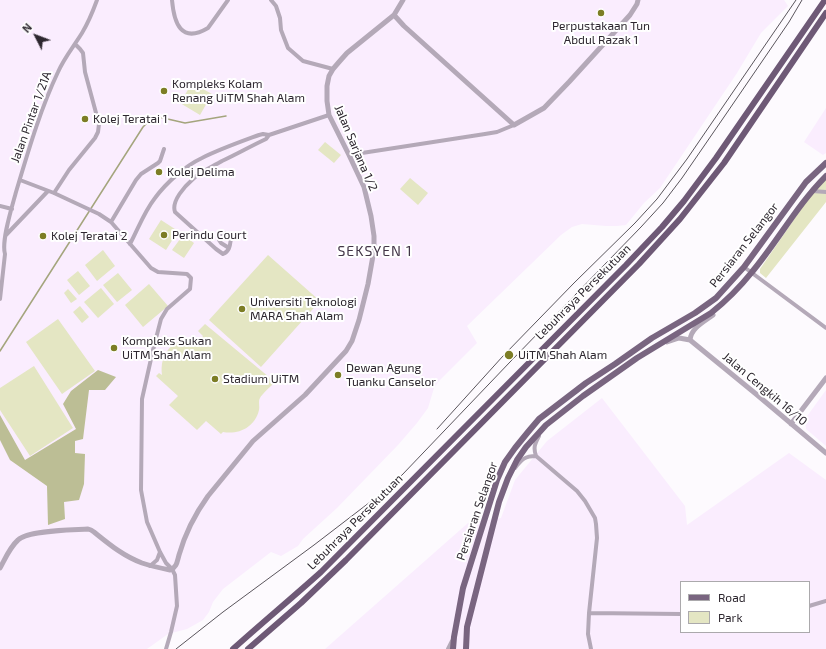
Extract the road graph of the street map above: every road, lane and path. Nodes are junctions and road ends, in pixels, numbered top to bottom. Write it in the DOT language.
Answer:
graph roads {
  1 [pos="97,0"];
  2 [pos="172,0"];
  3 [pos="228,0"];
  4 [pos="271,0"];
  5 [pos="403,0"];
  6 [pos="638,0"];
  7 [pos="825,0"];
  8 [pos="826,13"];
  9 [pos="394,15"];
  10 [pos="75,44"];
  11 [pos="332,70"];
  12 [pos="329,115"];
  13 [pos="514,125"];
  14 [pos="269,135"];
  15 [pos="164,149"];
  16 [pos="349,154"];
  17 [pos="826,163"];
  18 [pos="826,176"];
  19 [pos="20,180"];
  20 [pos="48,191"];
  21 [pos="811,191"];
  22 [pos="826,192"];
  23 [pos="54,193"];
  24 [pos="0,206"];
  25 [pos="12,209"];
  26 [pos="111,222"];
  27 [pos="6,235"];
  28 [pos="130,244"];
  29 [pos="229,248"];
  30 [pos="2,249"];
  31 [pos="744,267"];
  32 [pos="752,273"];
  33 [pos="0,300"];
  34 [pos="722,305"];
  35 [pos="826,328"];
  36 [pos="690,340"];
  37 [pos="653,348"];
  38 [pos="826,378"];
  39 [pos="791,424"];
  40 [pos="542,429"];
  41 [pos="826,453"];
  42 [pos="536,456"];
  43 [pos="508,478"];
  44 [pos="160,552"];
  45 [pos="150,566"];
  46 [pos="0,568"];
  47 [pos="172,569"];
  48 [pos="826,601"];
  49 [pos="810,606"];
  50 [pos="589,613"];
  51 [pos="680,614"];
  52 [pos="258,626"];
  53 [pos="454,637"];
  54 [pos="166,649"];
  55 [pos="229,649"];
  56 [pos="233,649"];
  57 [pos="248,649"];
  58 [pos="448,649"];
  59 [pos="454,649"];
  60 [pos="466,649"];
  61 [pos="591,649"];
  1 -- 10 [label="street, Jalan Pintar 1/21A"];
  2 -- 3 [label="street"];
  4 -- 11 [label="street"];
  5 -- 9 [label="street, Jalan Sarjana 1/2"];
  6 -- 13 [label="street"];
  7 -- 52 [label="highway, Lebuhraya Persekutuan"];
  8 -- 57 [label="highway, Lebuhraya Persekutuan"];
  9 -- 11 [label="street, Jalan Sarjana 1/2"];
  9 -- 13 [label="street"];
  10 -- 19 [label="street, Jalan Pintar 1/21A"];
  10 -- 23 [label="street"];
  11 -- 12 [label="street, Jalan Sarjana 1/2"];
  12 -- 14 [label="street"];
  12 -- 16 [label="street, Jalan Sarjana 1/2"];
  13 -- 16 [label="street"];
  14 -- 28 [label="street"];
  14 -- 29 [label="street"];
  15 -- 26 [label="street"];
  16 -- 47 [label="street, Jalan Sarjana 1/2"];
  17 -- 31 [label="main road, Persiaran Selangor"];
  18 -- 21 [label="main road, Persiaran Selangor"];
  19 -- 20 [label="street"];
  19 -- 25 [label="street, Jalan Pintar 1/21A"];
  20 -- 23 [label="street"];
  20 -- 27 [label="street"];
  21 -- 22 [label="street"];
  21 -- 32 [label="main road, Persiaran Selangor"];
  23 -- 26 [label="street"];
  24 -- 25 [label="street"];
  25 -- 27 [label="street, Jalan Pintar 1/21A"];
  26 -- 28 [label="street"];
  27 -- 30 [label="street, Jalan Pintar 1/21A"];
  28 -- 44 [label="street"];
  30 -- 33 [label="street, Jalan Pintar 1/21A"];
  31 -- 32 [label="street"];
  31 -- 53 [label="main road, Persiaran Selangor"];
  32 -- 34 [label="main road, Persiaran Selangor"];
  32 -- 35 [label="street"];
  34 -- 36 [label="street"];
  34 -- 37 [label="main road, Persiaran Selangor"];
  36 -- 37 [label="street"];
  36 -- 39 [label="street, Jalan Cengkih 16/10"];
  37 -- 40 [label="main road, Persiaran Selangor"];
  38 -- 39 [label="street"];
  39 -- 41 [label="street, Jalan Cengkih 16/10"];
  40 -- 42 [label="street"];
  40 -- 43 [label="main road, Persiaran Selangor"];
  42 -- 43 [label="street"];
  42 -- 50 [label="street"];
  43 -- 60 [label="main road, Persiaran Selangor"];
  44 -- 45 [label="street"];
  44 -- 47 [label="street"];
  45 -- 46 [label="street"];
  45 -- 47 [label="street"];
  47 -- 54 [label="street"];
  48 -- 49 [label="street"];
  50 -- 51 [label="street"];
  50 -- 61 [label="street"];
  52 -- 55 [label="highway"];
  52 -- 56 [label="highway, Lebuhraya Persekutuan"];
  53 -- 58 [label="street"];
  53 -- 59 [label="main road, Persiaran Selangor"];
}
